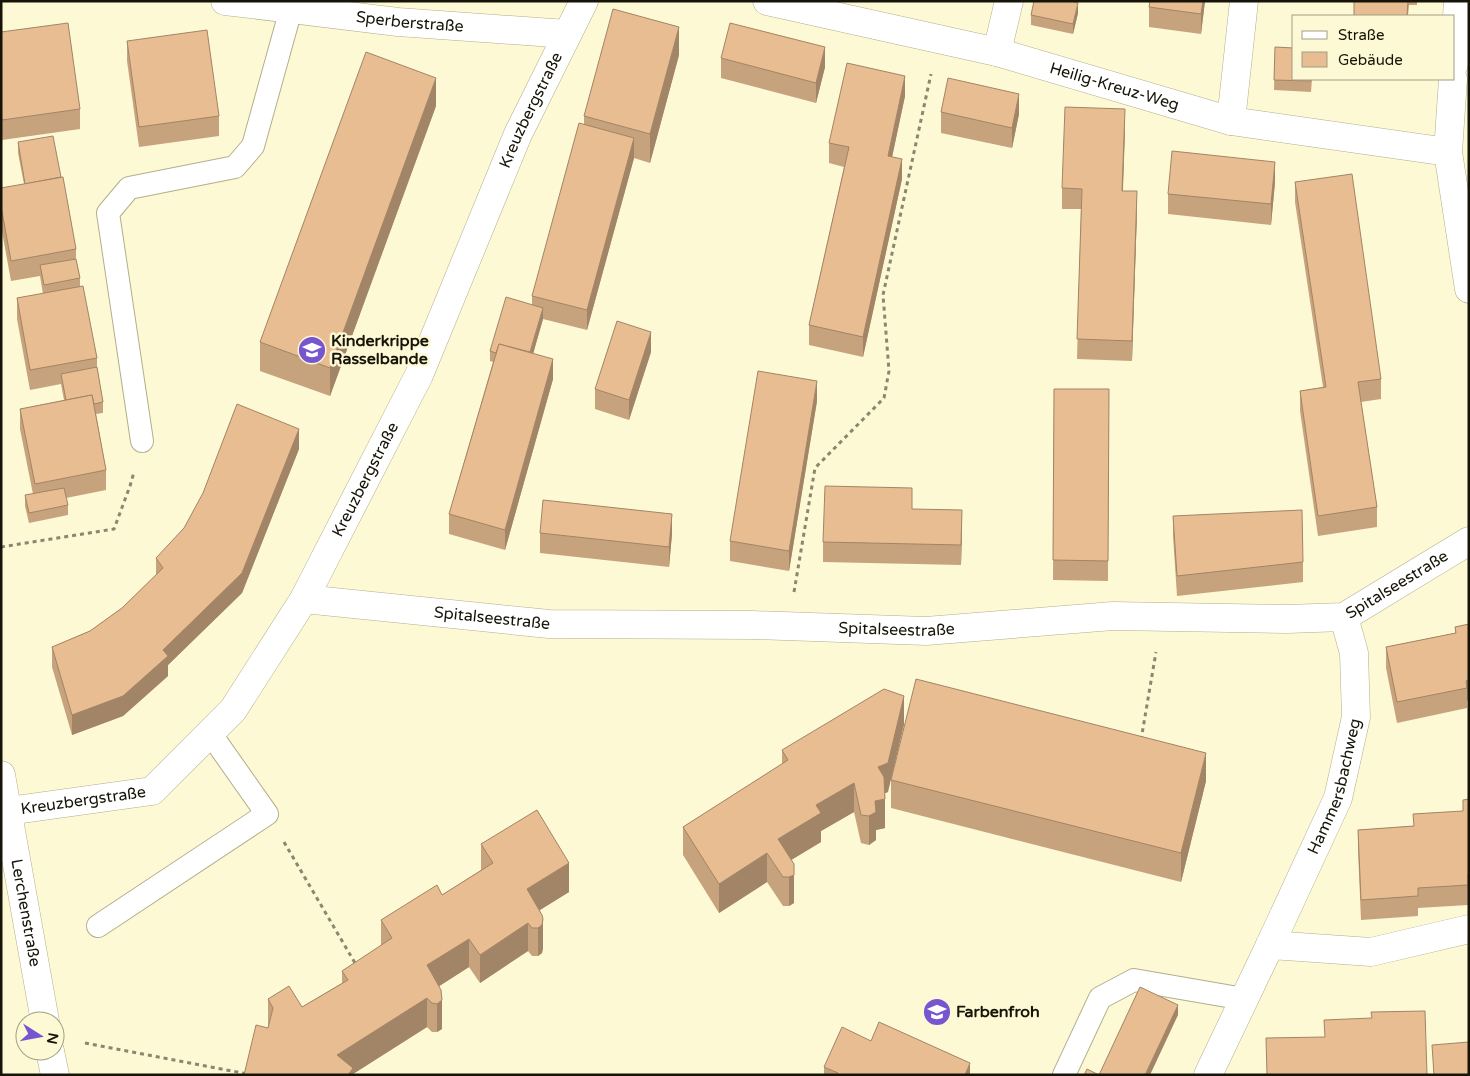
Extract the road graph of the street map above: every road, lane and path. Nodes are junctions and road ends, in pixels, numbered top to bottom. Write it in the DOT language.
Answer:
graph roads {
  1 [pos="224,1"];
  2 [pos="584,1"];
  3 [pos="767,1"];
  4 [pos="1009,1"];
  5 [pos="1244,1"];
  6 [pos="1458,1"];
  7 [pos="800,5"];
  8 [pos="291,9"];
  9 [pos="567,34"];
  10 [pos="939,39"];
  11 [pos="1455,48"];
  12 [pos="998,52"];
  13 [pos="1453,80"];
  14 [pos="1231,121"];
  15 [pos="1448,152"];
  16 [pos="1469,288"];
  17 [pos="142,441"];
  18 [pos="1469,541"];
  19 [pos="1,547"];
  20 [pos="304,599"];
  21 [pos="1161,617"];
  22 [pos="1344,617"];
  23 [pos="788,626"];
  24 [pos="210,733"];
  25 [pos="1141,741"];
  26 [pos="1,775"];
  27 [pos="8,811"];
  28 [pos="266,814"];
  29 [pos="98,926"];
  30 [pos="1469,929"];
  31 [pos="1270,945"];
  32 [pos="355,962"];
  33 [pos="1244,1000"];
  34 [pos="43,1011"];
  35 [pos="84,1043"];
  36 [pos="52,1061"];
  37 [pos="251,1074"];
  38 [pos="54,1075"];
  39 [pos="1064,1075"];
  40 [pos="1208,1075"];
  1 -- 8 [label="street, Sperberstraße"];
  2 -- 9 [label="street, Kreuzbergstraße"];
  3 -- 7 [label="street, Heilig-Kreuz-Weg"];
  4 -- 12 [label="street"];
  5 -- 14 [label="street"];
  6 -- 11 [label="street"];
  7 -- 10 [label="street, Heilig-Kreuz-Weg"];
  8 -- 9 [label="street, Sperberstraße"];
  8 -- 17 [label="lane"];
  9 -- 20 [label="street, Kreuzbergstraße"];
  10 -- 12 [label="street, Heilig-Kreuz-Weg"];
  10 -- 23 [label="path"];
  12 -- 14 [label="street, Heilig-Kreuz-Weg"];
  13 -- 15 [label="street"];
  14 -- 15 [label="street, Heilig-Kreuz-Weg"];
  15 -- 16 [label="street"];
  17 -- 19 [label="path"];
  18 -- 22 [label="street, Spitalseestraße"];
  20 -- 23 [label="street, Spitalseestraße"];
  20 -- 24 [label="street, Kreuzbergstraße"];
  21 -- 22 [label="street, Spitalseestraße"];
  21 -- 23 [label="street, Spitalseestraße"];
  21 -- 25 [label="path"];
  22 -- 31 [label="street, Hammersbachweg"];
  24 -- 27 [label="street, Kreuzbergstraße"];
  24 -- 28 [label="lane"];
  26 -- 27 [label="street, Lerchenstraße"];
  27 -- 34 [label="street, Lerchenstraße"];
  28 -- 29 [label="lane"];
  28 -- 32 [label="path"];
  30 -- 31 [label="street"];
  31 -- 33 [label="street, Hammersbachweg"];
  33 -- 39 [label="lane"];
  33 -- 40 [label="street, Hammersbachweg"];
  35 -- 37 [label="path"];
  36 -- 38 [label="street"];
}
